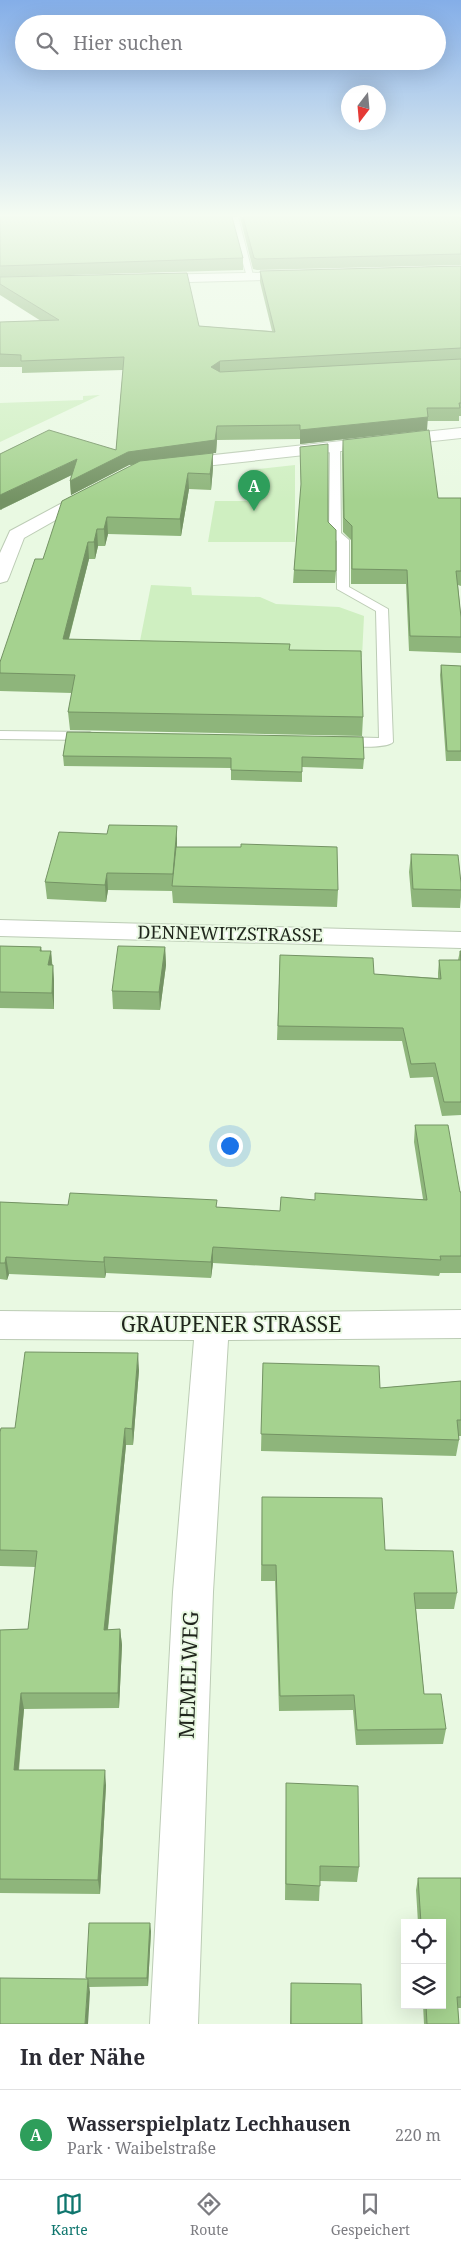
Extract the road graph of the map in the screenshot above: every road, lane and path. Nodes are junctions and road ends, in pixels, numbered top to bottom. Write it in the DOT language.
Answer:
graph roads {
  1 [pos="461,433"];
  2 [pos="335,447"];
  3 [pos="160,466"];
  4 [pos="103,486"];
  5 [pos="0,577"];
  6 [pos="0,735"];
  7 [pos="107,737"];
  8 [pos="328,741"];
  9 [pos="0,928"];
  10 [pos="461,940"];
  11 [pos="461,1324"];
  12 [pos="0,1325"];
  13 [pos="212,1327"];
  14 [pos="174,2024"];
  1 -- 2 [label="street"];
  2 -- 3 [label="street"];
  2 -- 8 [label="lane"];
  4 -- 5 [label="street"];
  6 -- 7 [label="lane"];
  9 -- 10 [label="street, DENNEWITZSTRASSE"];
  11 -- 13 [label="street, GRAUPENER STRASSE"];
  12 -- 13 [label="street, GRAUPENER STRASSE"];
  13 -- 14 [label="street, MEMELWEG"];
}
